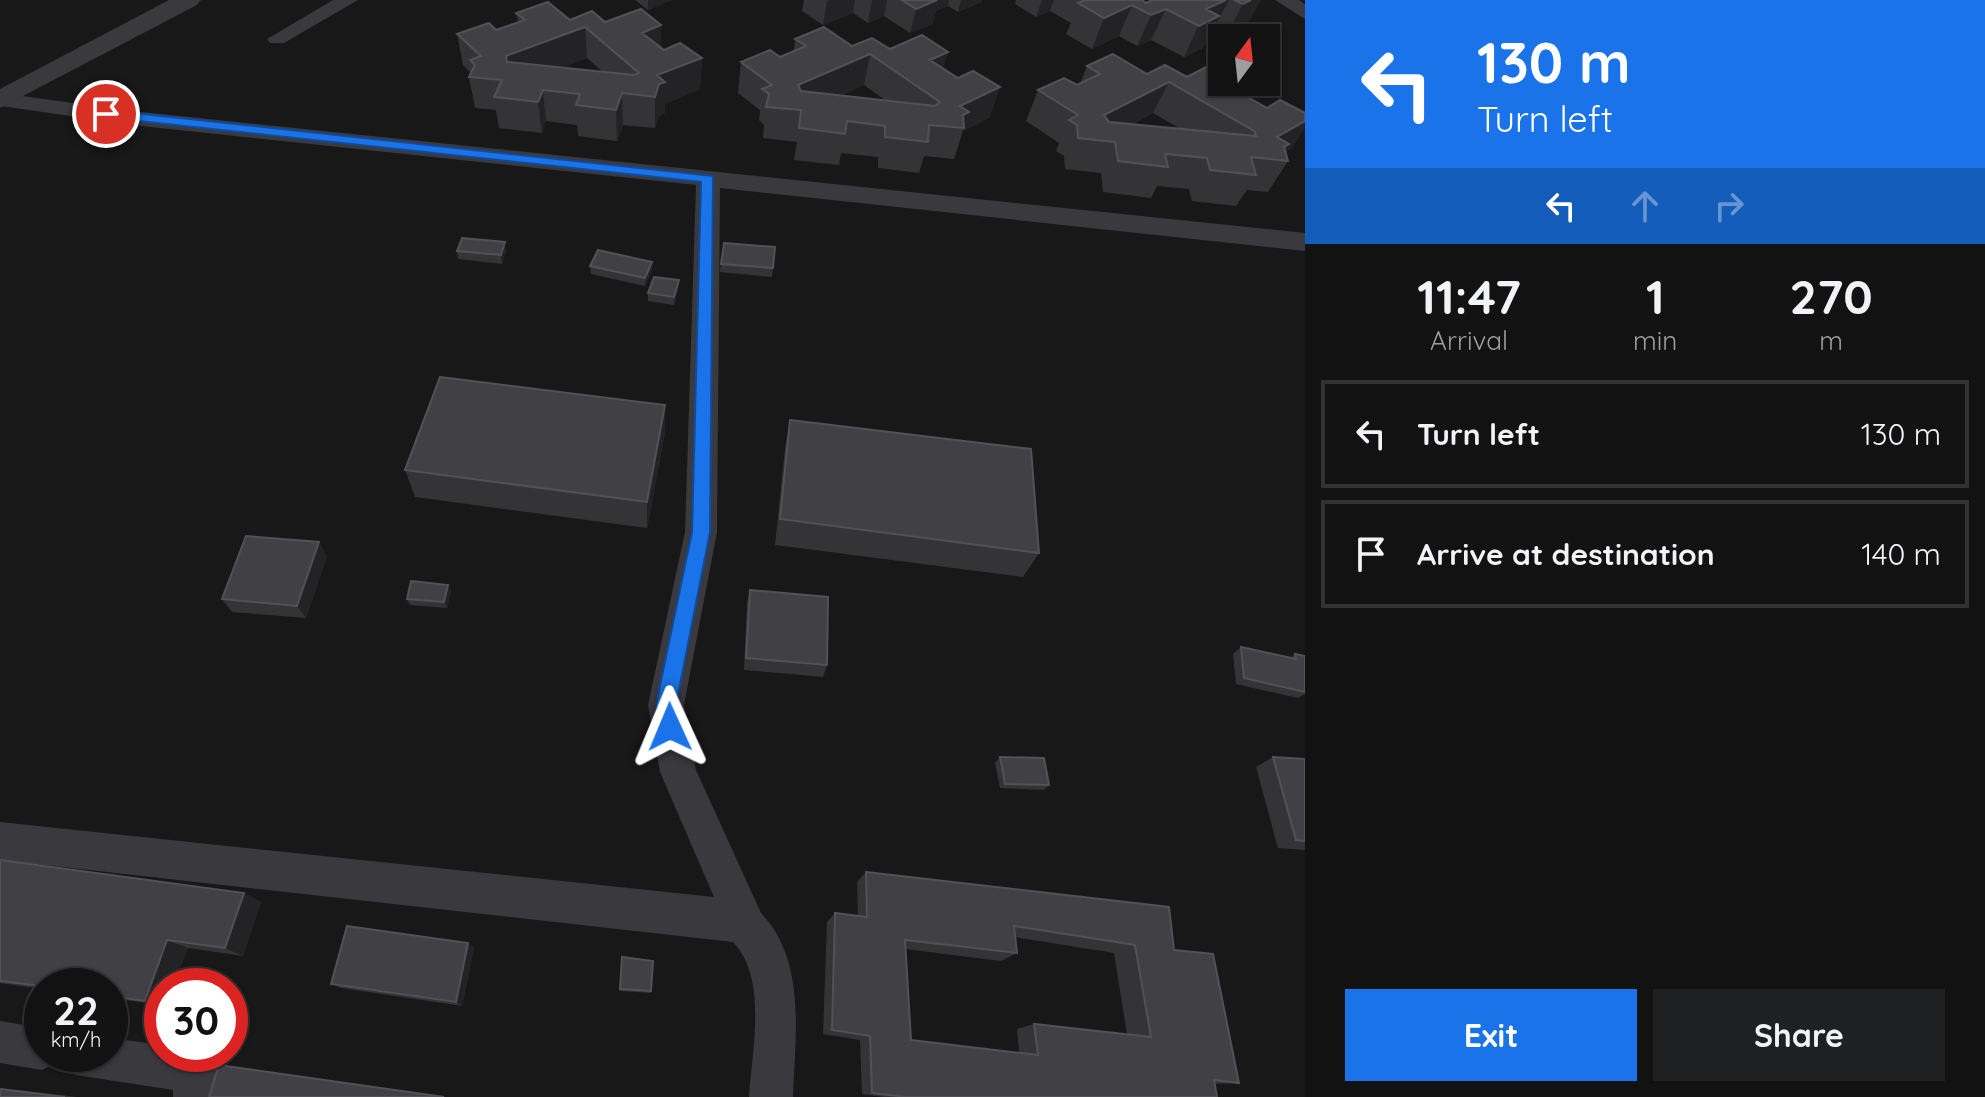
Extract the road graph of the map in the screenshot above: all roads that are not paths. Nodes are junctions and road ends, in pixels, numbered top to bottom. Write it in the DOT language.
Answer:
graph roads {
  1 [pos="188,0"];
  2 [pos="348,0"];
  3 [pos="1285,0"];
  4 [pos="1305,13"];
  5 [pos="277,39"];
  6 [pos="1,100"];
  7 [pos="708,179"];
  8 [pos="1305,242"];
  9 [pos="0,841"];
  10 [pos="747,927"];
  11 [pos="0,1042"];
  12 [pos="24,1046"];
  13 [pos="128,1062"];
  14 [pos="195,1097"];
  15 [pos="771,1097"];
  1 -- 6 [label="street"];
  2 -- 5 [label="street"];
  3 -- 4 [label="street"];
  6 -- 7 [label="street"];
  7 -- 8 [label="street"];
  7 -- 10 [label="street"];
  9 -- 10 [label="street"];
  10 -- 15 [label="street"];
  11 -- 12 [label="street"];
  13 -- 14 [label="street"];
}
